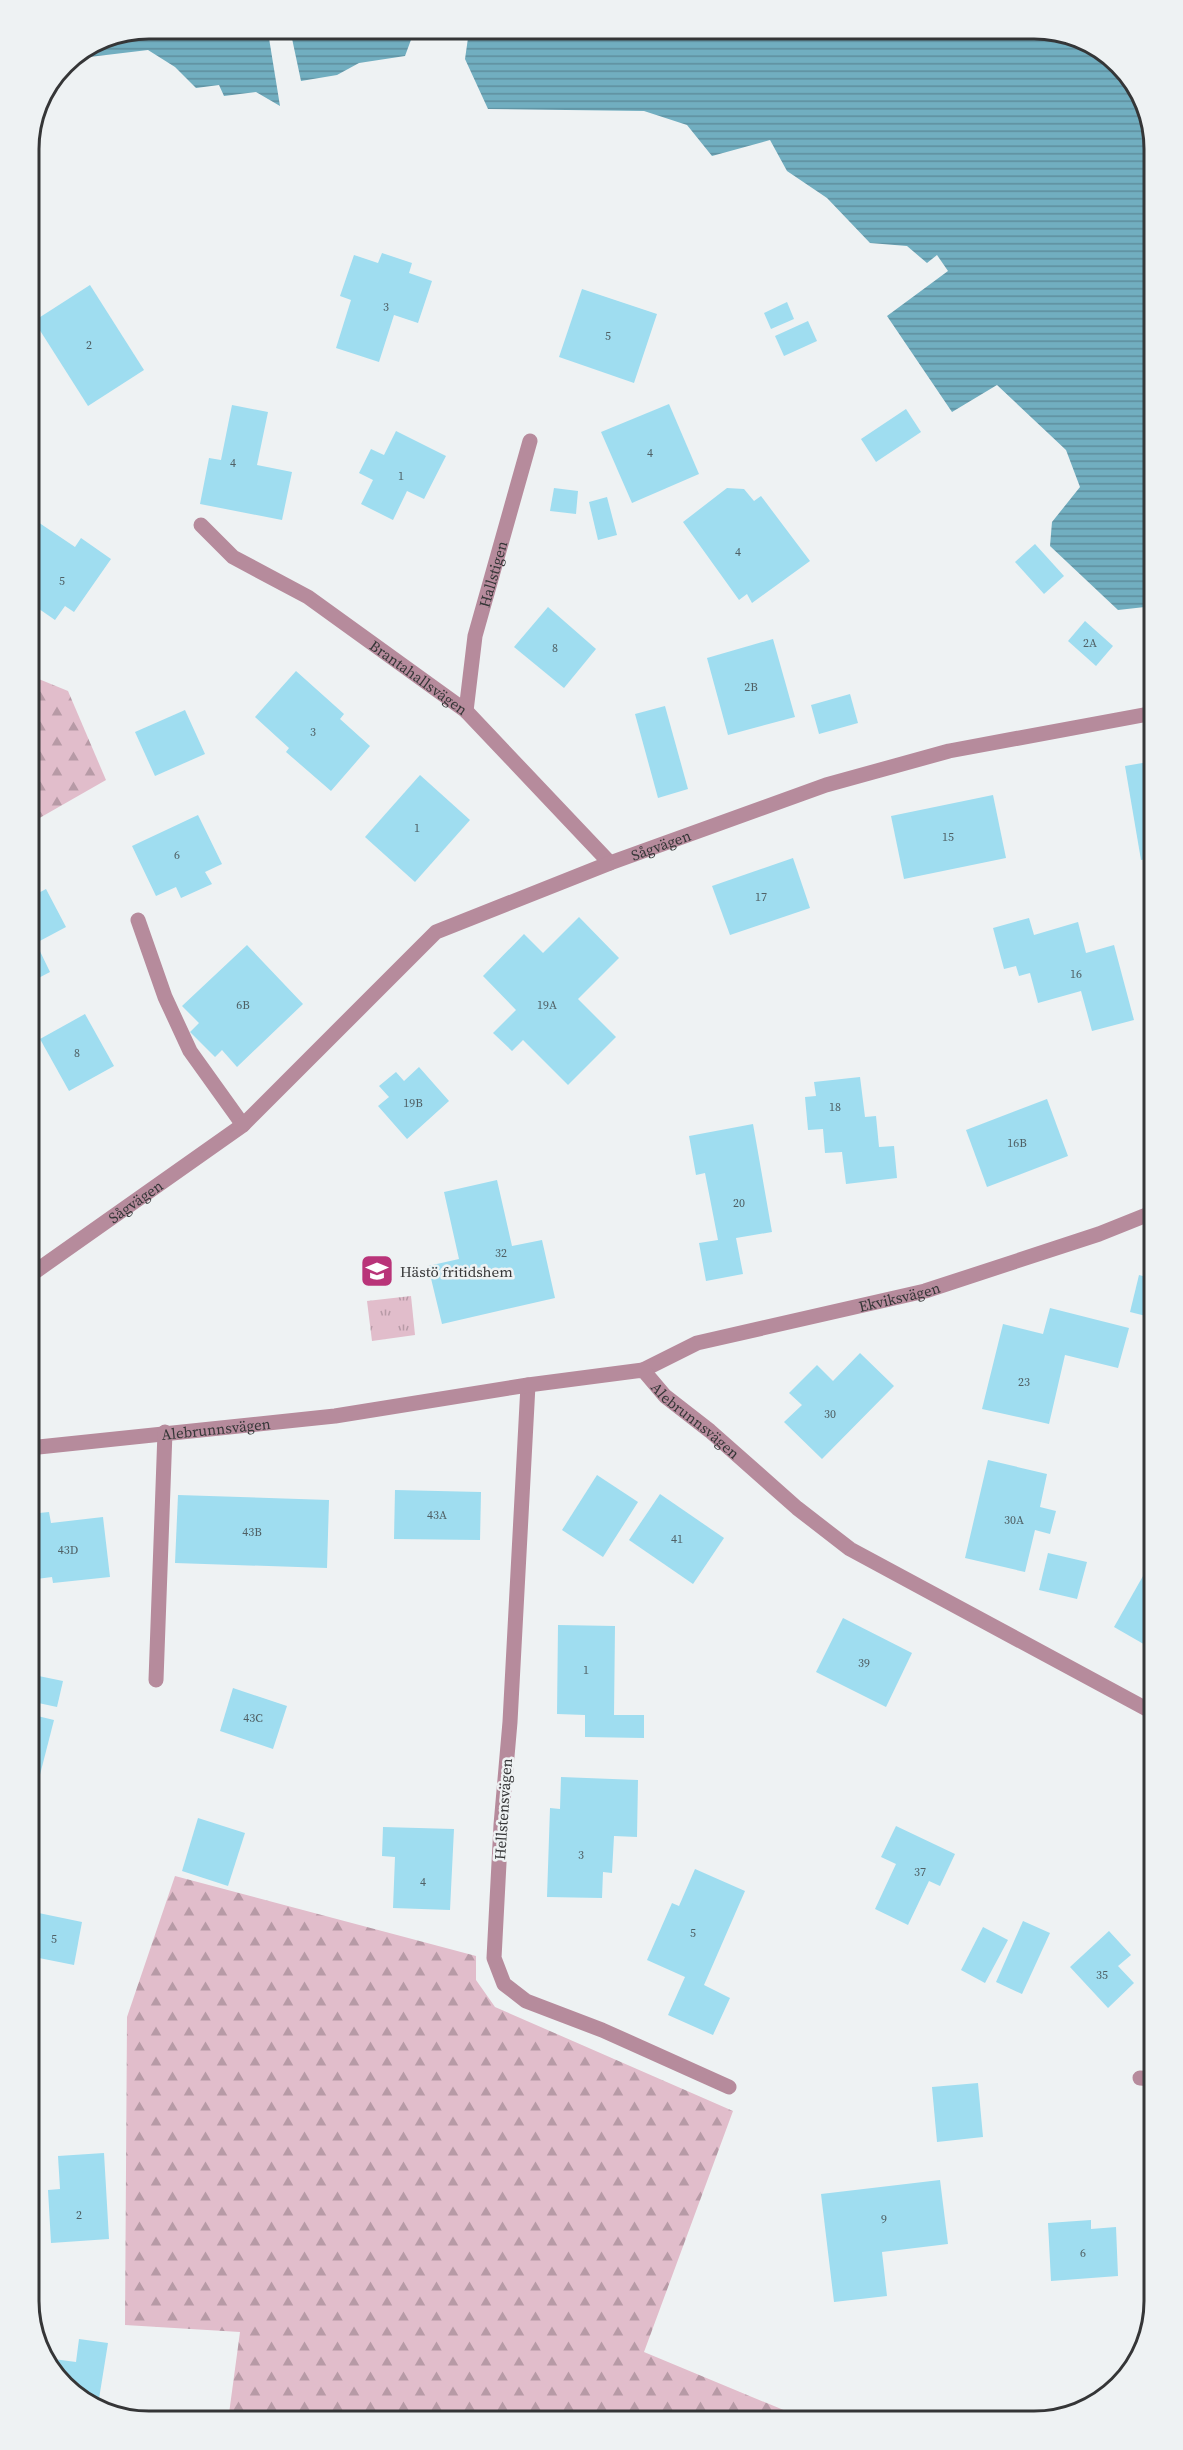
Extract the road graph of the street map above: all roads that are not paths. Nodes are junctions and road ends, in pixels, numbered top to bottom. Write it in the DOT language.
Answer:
graph roads {
  1 [pos="530,441"];
  2 [pos="201,525"];
  3 [pos="466,711"];
  4 [pos="1144,715"];
  5 [pos="610,863"];
  6 [pos="138,920"];
  7 [pos="243,1125"];
  8 [pos="1144,1216"];
  9 [pos="39,1269"];
  10 [pos="643,1370"];
  11 [pos="528,1385"];
  12 [pos="165,1432"];
  13 [pos="39,1447"];
  14 [pos="156,1680"];
  15 [pos="1144,1707"];
  16 [pos="729,2087"];
  1 -- 3 [label="street, Hallstigen"];
  2 -- 3 [label="street, Brantahallsvägen"];
  3 -- 5 [label="street, Brantahallsvägen"];
  4 -- 5 [label="street, Sågvägen"];
  5 -- 7 [label="street, Sågvägen"];
  6 -- 7 [label="street"];
  7 -- 9 [label="street, Sågvägen"];
  8 -- 10 [label="street, Ekviksvägen"];
  10 -- 11 [label="street, Alebrunnsvägen"];
  10 -- 15 [label="street, Alebrunnsvägen"];
  11 -- 12 [label="street, Alebrunnsvägen"];
  11 -- 16 [label="street, Hellstensvägen"];
  12 -- 13 [label="street, Alebrunnsvägen"];
  12 -- 14 [label="street"];
}
